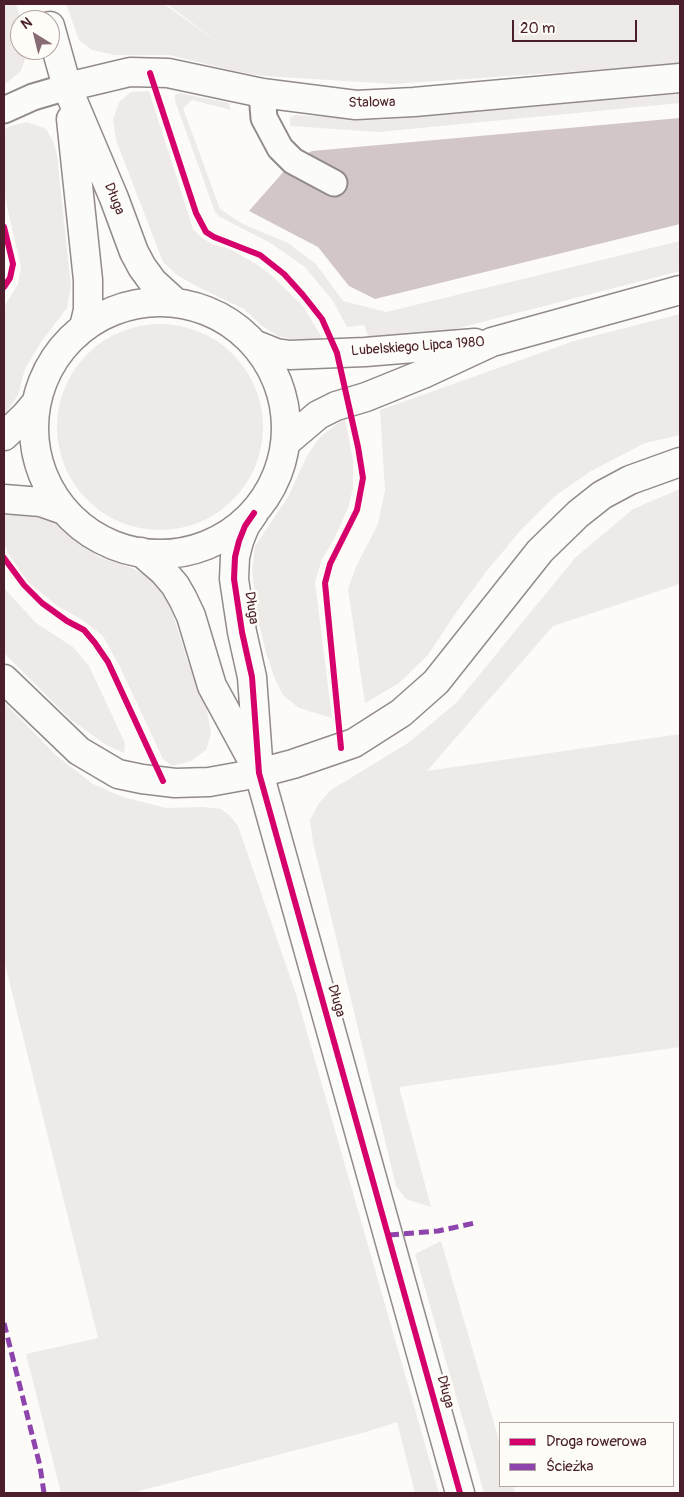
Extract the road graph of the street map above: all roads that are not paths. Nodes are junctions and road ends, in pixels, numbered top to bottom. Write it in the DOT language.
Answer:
graph roads {
  1 [pos="59,60"];
  2 [pos="680,78"];
  3 [pos="67,87"];
  4 [pos="262,93"];
  5 [pos="4,110"];
  6 [pos="334,183"];
  7 [pos="680,290"];
  8 [pos="175,302"];
  9 [pos="84,327"];
  10 [pos="492,342"];
  11 [pos="256,345"];
  12 [pos="36,403"];
  13 [pos="4,436"];
  14 [pos="285,444"];
  15 [pos="680,462"];
  16 [pos="4,499"];
  17 [pos="64,510"];
  18 [pos="254,513"];
  19 [pos="141,552"];
  20 [pos="4,679"];
  21 [pos="259,773"];
  22 [pos="460,1493"];
  1 -- 3 [label="street, Długa"];
  2 -- 4 [label="street, Stalowa"];
  3 -- 4 [label="street, Stalowa"];
  3 -- 5 [label="lane"];
  3 -- 8 [label="street, Długa"];
  3 -- 9 [label="street, Długa"];
  4 -- 6 [label="lane"];
  7 -- 10 [label="street, Lubelskiego Lipca 1980"];
  8 -- 9 [label="street"];
  8 -- 11 [label="street"];
  9 -- 12 [label="street"];
  10 -- 11 [label="street, Lubelskiego Lipca 1980"];
  10 -- 14 [label="street, Lubelskiego Lipca 1980"];
  11 -- 14 [label="street"];
  12 -- 13 [label="street"];
  12 -- 17 [label="street"];
  14 -- 18 [label="street"];
  15 -- 21 [label="street"];
  16 -- 17 [label="street"];
  17 -- 19 [label="street"];
  18 -- 19 [label="street"];
  18 -- 21 [label="street, Długa"];
  19 -- 21 [label="street, Długa"];
  20 -- 21 [label="street"];
  21 -- 22 [label="street, Długa"];
}
